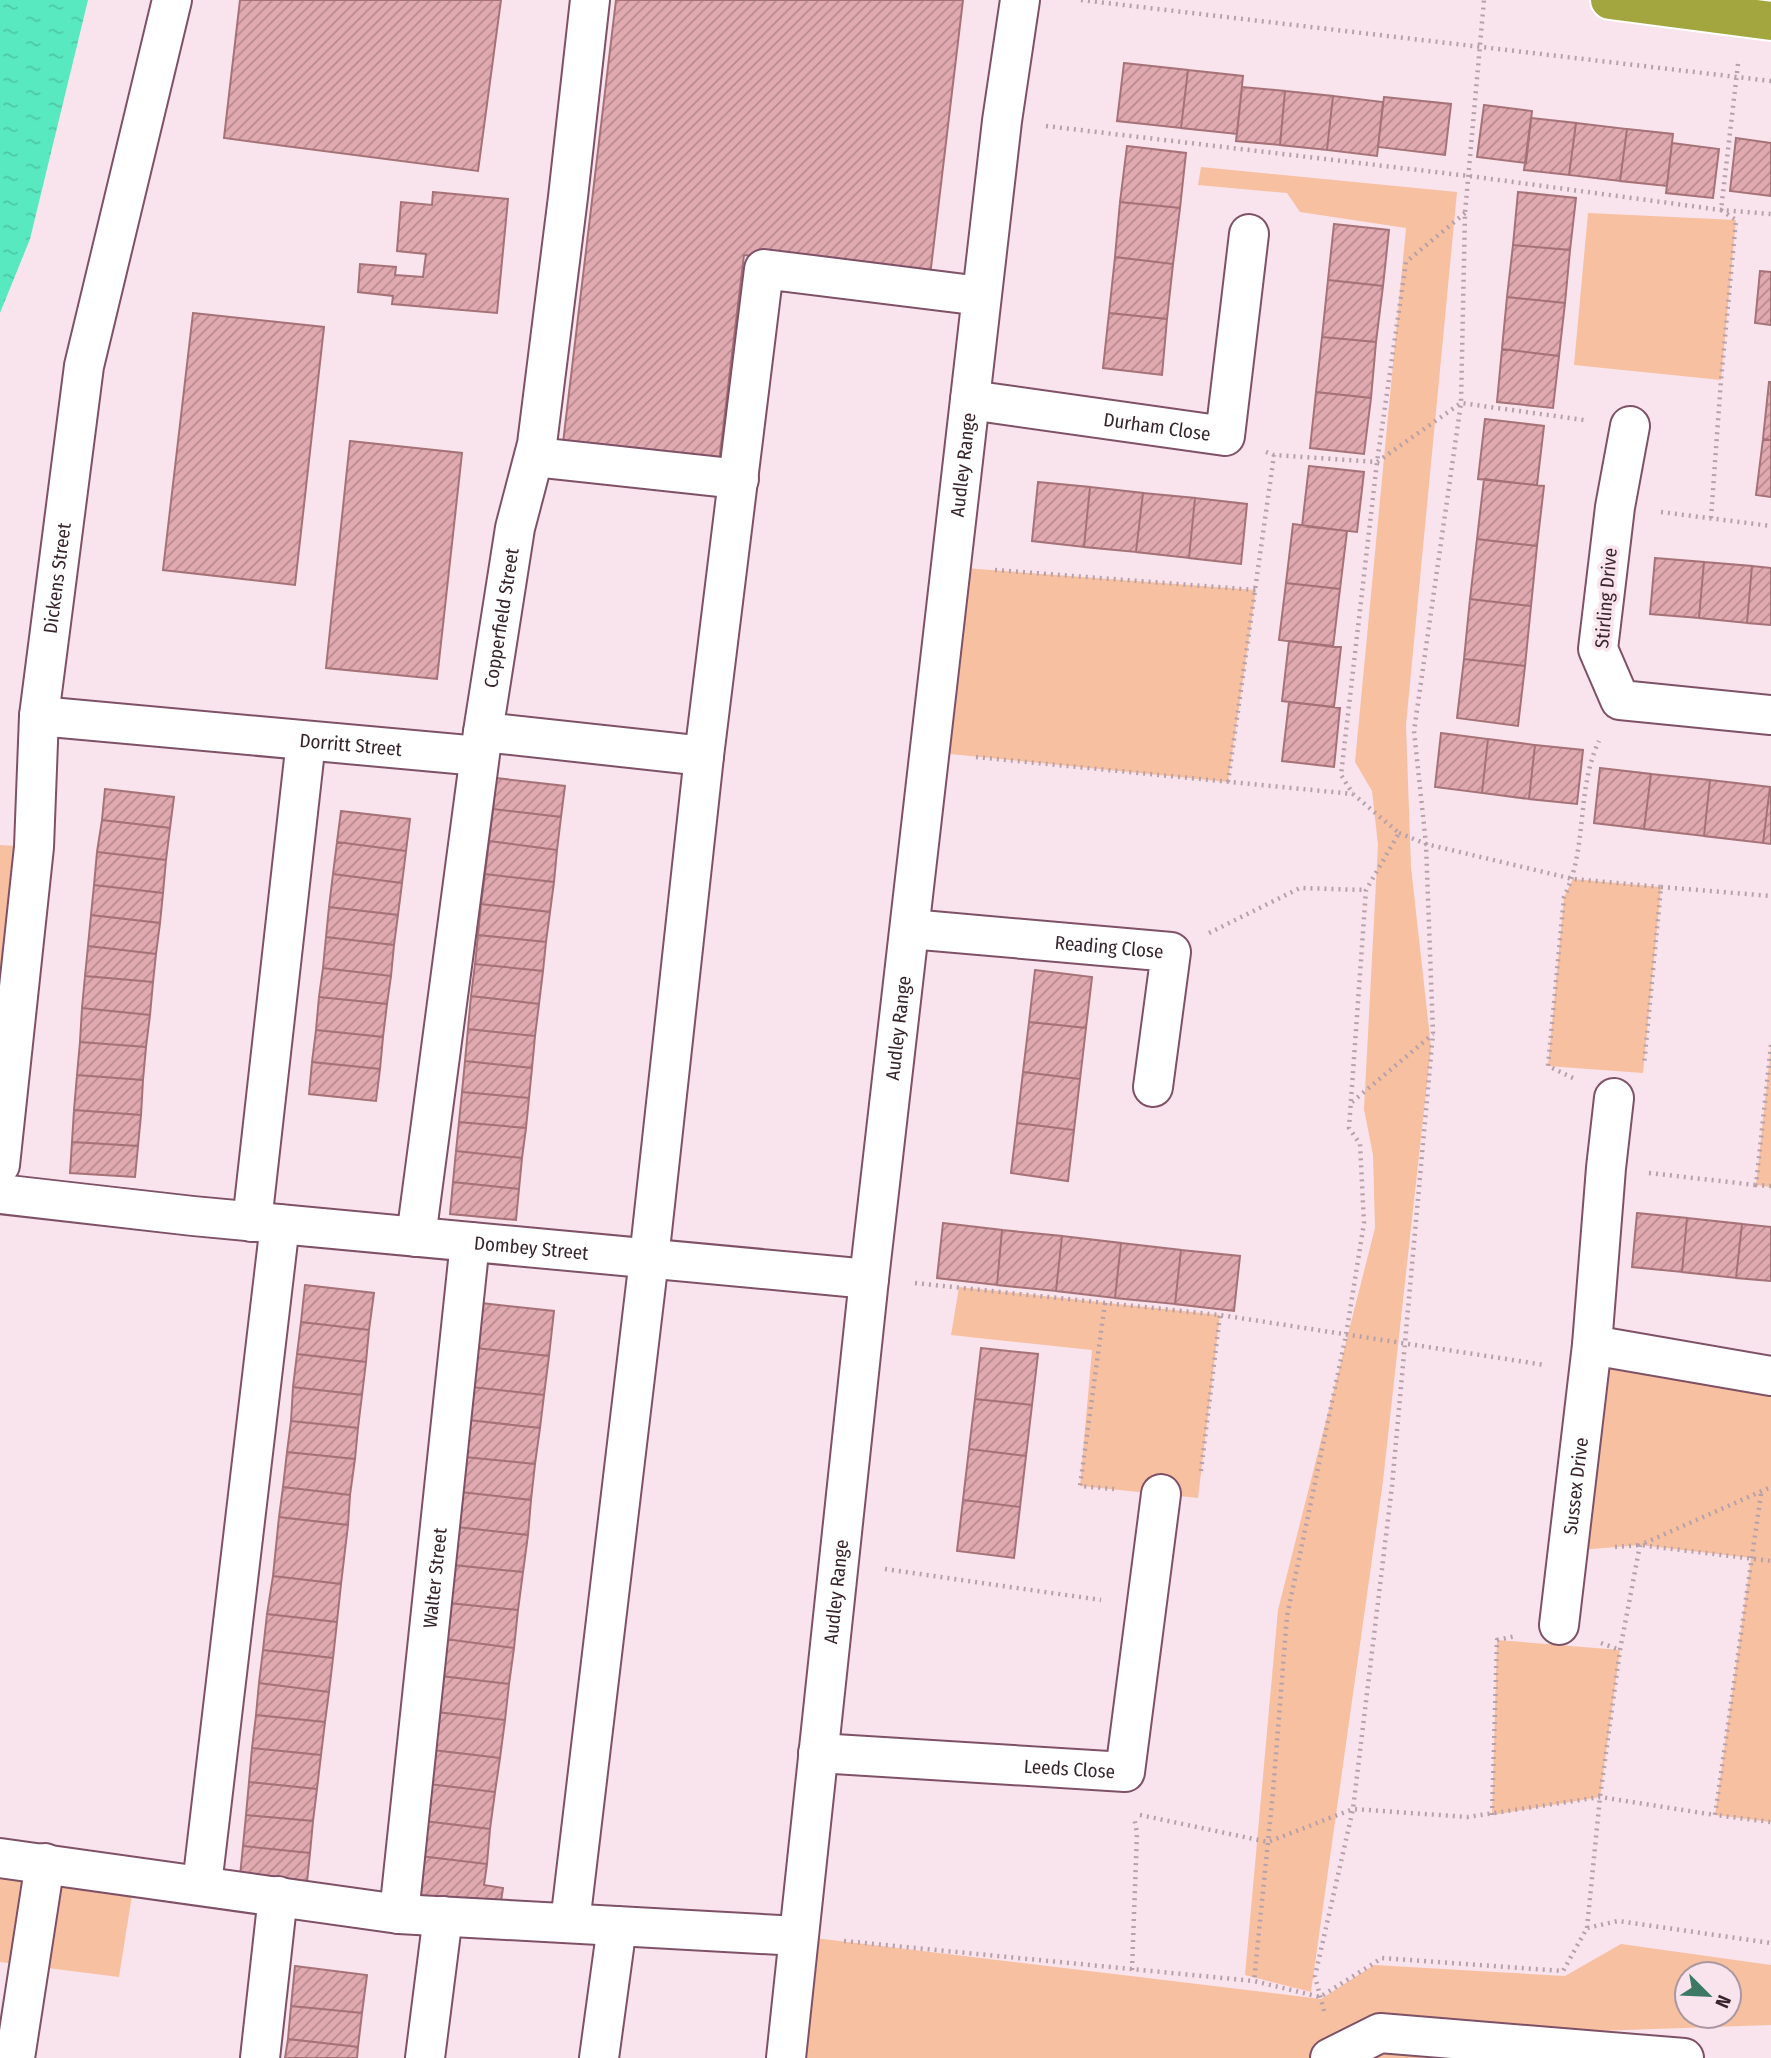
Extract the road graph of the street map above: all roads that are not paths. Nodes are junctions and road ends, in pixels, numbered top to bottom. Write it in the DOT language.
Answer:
graph roads {
  1 [pos="172,0"];
  2 [pos="590,0"];
  3 [pos="1020,0"];
  4 [pos="1610,0"];
  5 [pos="1757,20"];
  6 [pos="1249,234"];
  7 [pos="981,296"];
  8 [pos="970,400"];
  9 [pos="1630,426"];
  10 [pos="535,457"];
  11 [pos="739,479"];
  12 [pos="1771,715"];
  13 [pos="39,716"];
  14 [pos="306,741"];
  15 [pos="481,744"];
  16 [pos="704,757"];
  17 [pos="910,929"];
  18 [pos="1153,1087"];
  19 [pos="1614,1098"];
  20 [pos="0,1165"];
  21 [pos="0,1194"];
  22 [pos="266,1223"];
  23 [pos="416,1237"];
  24 [pos="470,1242"];
  25 [pos="649,1259"];
  26 [pos="869,1279"];
  27 [pos="1590,1358"];
  28 [pos="1771,1376"];
  29 [pos="1161,1494"];
  30 [pos="1559,1625"];
  31 [pos="818,1753"];
  32 [pos="0,1858"];
  33 [pos="45,1863"];
  34 [pos="202,1885"];
  35 [pos="278,1896"];
  36 [pos="399,1913"];
  37 [pos="443,1916"];
  38 [pos="570,1923"];
  39 [pos="617,1926"];
  40 [pos="798,1936"];
  41 [pos="1332,2056"];
  42 [pos="15,2058"];
  43 [pos="260,2058"];
  44 [pos="425,2058"];
  45 [pos="599,2058"];
  46 [pos="786,2058"];
  47 [pos="1684,2058"];
  1 -- 13 [label="street, Dickens Street"];
  2 -- 10 [label="street, Copperfield Street"];
  3 -- 7 [label="street, Audley Range"];
  4 -- 5 [label="highway"];
  6 -- 8 [label="street, Durham Close"];
  7 -- 8 [label="street, Audley Range"];
  7 -- 11 [label="street"];
  8 -- 17 [label="street, Audley Range"];
  9 -- 12 [label="street, Stirling Drive"];
  10 -- 11 [label="street"];
  10 -- 15 [label="street, Copperfield Street"];
  11 -- 16 [label="street"];
  13 -- 14 [label="street, Dorritt Street"];
  13 -- 20 [label="street, Dickens Street"];
  14 -- 15 [label="street, Dorritt Street"];
  14 -- 22 [label="street"];
  15 -- 16 [label="street, Dorritt Street"];
  15 -- 23 [label="street, Copperfield Street"];
  16 -- 25 [label="street"];
  17 -- 18 [label="street, Reading Close"];
  17 -- 26 [label="street, Audley Range"];
  19 -- 27 [label="street, Sussex Drive"];
  21 -- 22 [label="street, Dombey Street"];
  22 -- 23 [label="street, Dombey Street"];
  22 -- 34 [label="street"];
  23 -- 24 [label="street, Dombey Street"];
  24 -- 25 [label="street, Dombey Street"];
  24 -- 36 [label="street, Walter Street"];
  25 -- 26 [label="street, Dombey Street"];
  25 -- 38 [label="street"];
  26 -- 31 [label="street, Audley Range"];
  27 -- 28 [label="street"];
  27 -- 30 [label="street, Sussex Drive"];
  29 -- 31 [label="street, Leeds Close"];
  31 -- 40 [label="street, Audley Range"];
  32 -- 33 [label="street"];
  33 -- 34 [label="street"];
  33 -- 42 [label="street"];
  34 -- 35 [label="street"];
  35 -- 36 [label="street"];
  35 -- 43 [label="street"];
  36 -- 37 [label="street"];
  37 -- 38 [label="street"];
  37 -- 44 [label="street"];
  38 -- 39 [label="street"];
  39 -- 40 [label="street"];
  39 -- 45 [label="street"];
  40 -- 46 [label="street, Audley Range"];
  41 -- 47 [label="street"];
}
